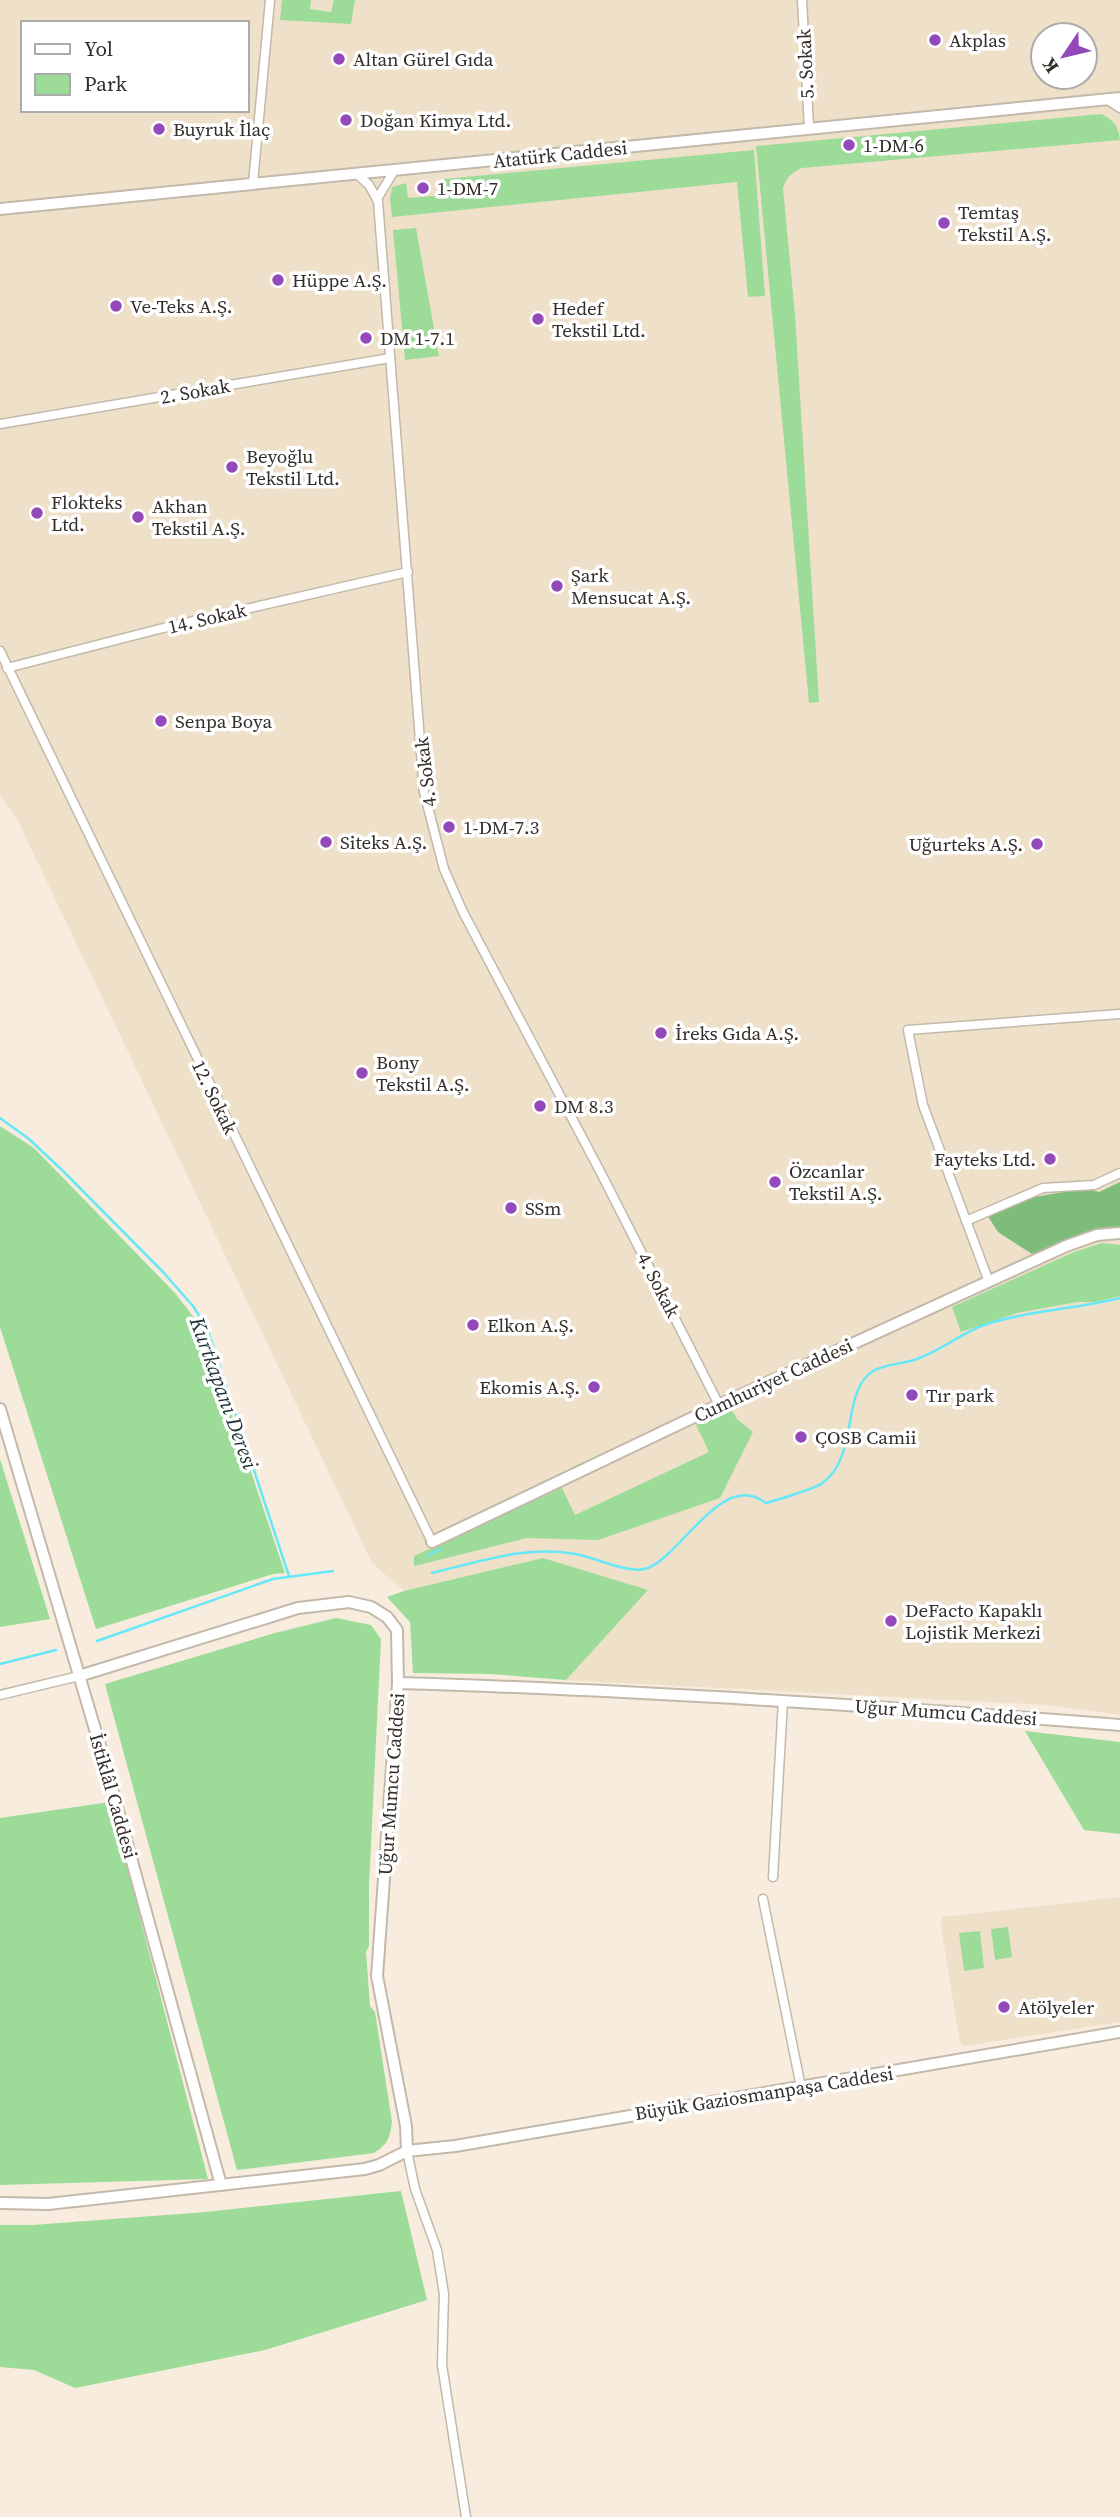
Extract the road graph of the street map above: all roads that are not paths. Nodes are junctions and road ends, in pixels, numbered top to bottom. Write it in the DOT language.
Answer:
graph roads {
  1 [pos="270,0"];
  2 [pos="802,0"];
  3 [pos="1120,98"];
  4 [pos="1106,99"];
  5 [pos="1120,108"];
  6 [pos="809,127"];
  7 [pos="394,171"];
  8 [pos="358,175"];
  9 [pos="253,183"];
  10 [pos="377,199"];
  11 [pos="0,209"];
  12 [pos="390,358"];
  13 [pos="0,424"];
  14 [pos="408,572"];
  15 [pos="0,651"];
  16 [pos="7,668"];
  17 [pos="1120,1014"];
  18 [pos="1120,1173"];
  19 [pos="966,1221"];
  20 [pos="1120,1233"];
  21 [pos="989,1282"];
  22 [pos="719,1405"];
  23 [pos="0,1409"];
  24 [pos="432,1542"];
  25 [pos="79,1676"];
  26 [pos="398,1683"];
  27 [pos="0,1695"];
  28 [pos="783,1700"];
  29 [pos="1120,1725"];
  30 [pos="773,1877"];
  31 [pos="763,1899"];
  32 [pos="1120,2032"];
  33 [pos="801,2087"];
  34 [pos="408,2151"];
  35 [pos="221,2185"];
  36 [pos="0,2203"];
  37 [pos="466,2517"];
  1 -- 9 [label="street"];
  2 -- 6 [label="street, 5. Sokak"];
  3 -- 4 [label="street, Atatürk Caddesi"];
  4 -- 5 [label="street"];
  4 -- 6 [label="street, Atatürk Caddesi"];
  6 -- 7 [label="street, Atatürk Caddesi"];
  7 -- 8 [label="street, Atatürk Caddesi"];
  7 -- 10 [label="street"];
  8 -- 9 [label="street, Atatürk Caddesi"];
  8 -- 10 [label="street"];
  9 -- 11 [label="street, Atatürk Caddesi"];
  10 -- 12 [label="street, 4. Sokak"];
  12 -- 13 [label="street, 2. Sokak"];
  12 -- 14 [label="street, 4. Sokak"];
  14 -- 16 [label="street, 14. Sokak"];
  14 -- 22 [label="street, 4. Sokak"];
  15 -- 16 [label="street, 12. Sokak"];
  16 -- 24 [label="street, 12. Sokak"];
  17 -- 19 [label="street"];
  18 -- 19 [label="street"];
  19 -- 21 [label="street"];
  20 -- 21 [label="street, Cumhuriyet Caddesi"];
  21 -- 22 [label="street, Cumhuriyet Caddesi"];
  22 -- 24 [label="street, Cumhuriyet Caddesi"];
  23 -- 25 [label="street, İstiklâl Caddesi"];
  25 -- 26 [label="street"];
  25 -- 27 [label="street"];
  25 -- 35 [label="street, İstiklâl Caddesi"];
  26 -- 28 [label="street, Uğur Mumcu Caddesi"];
  26 -- 34 [label="street, Uğur Mumcu Caddesi"];
  28 -- 29 [label="street, Uğur Mumcu Caddesi"];
  28 -- 30 [label="street"];
  31 -- 33 [label="street"];
  32 -- 33 [label="street, Büyük Gaziosmanpaşa Caddesi"];
  33 -- 34 [label="street, Büyük Gaziosmanpaşa Caddesi"];
  34 -- 35 [label="street"];
  34 -- 37 [label="street"];
  35 -- 36 [label="street"];
}
